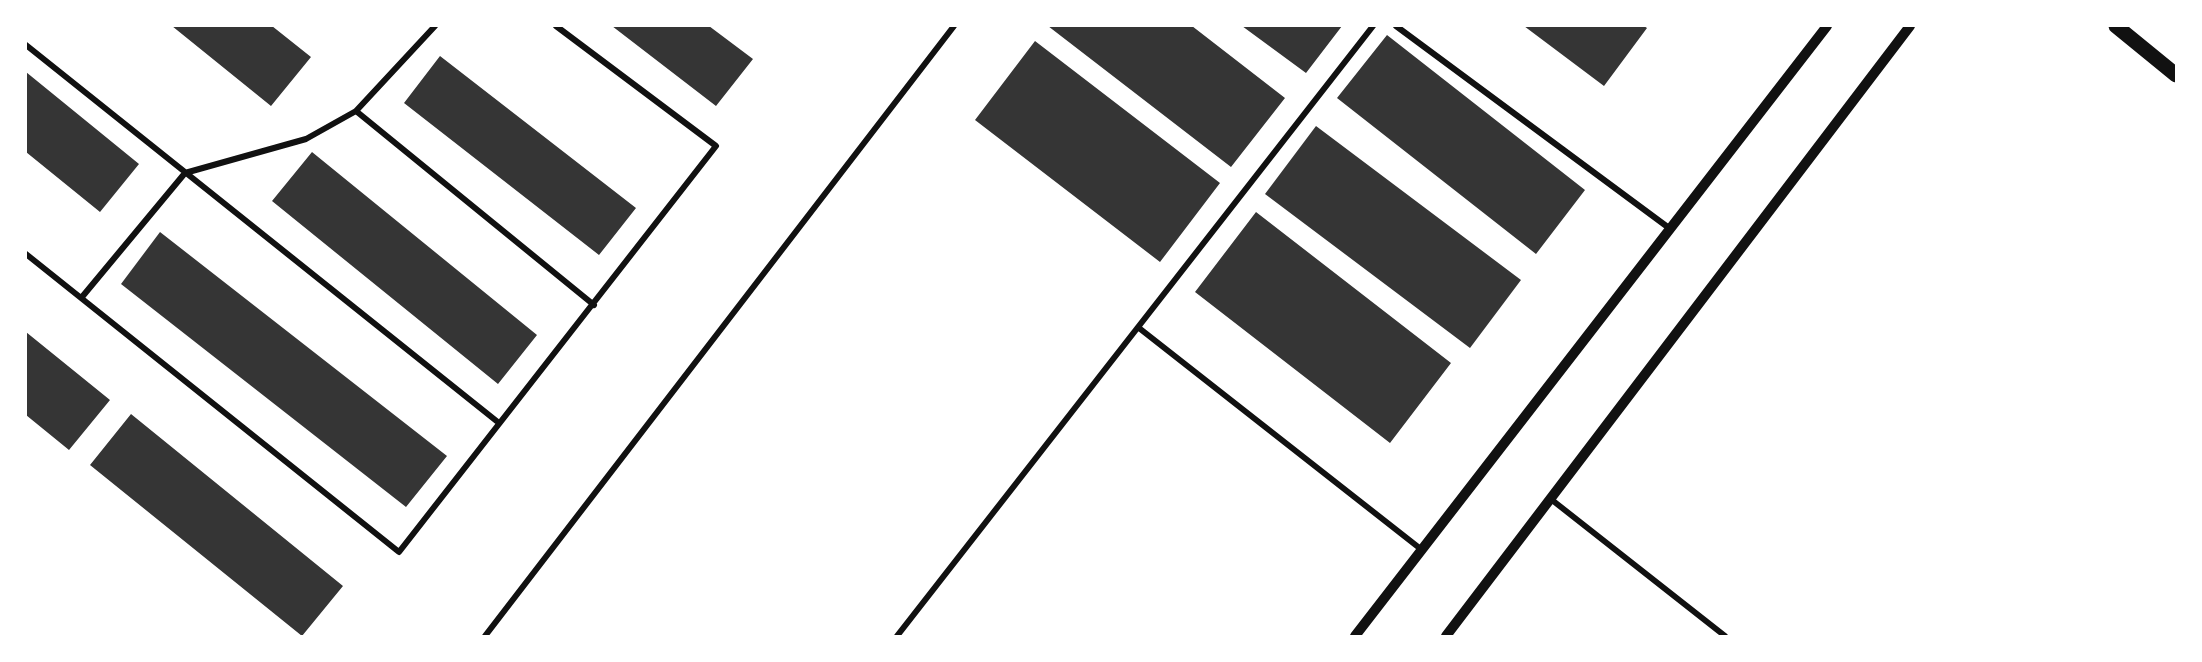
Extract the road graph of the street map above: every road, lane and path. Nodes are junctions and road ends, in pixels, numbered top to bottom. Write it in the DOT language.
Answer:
graph roads {
  1 [pos="435,26"];
  2 [pos="556,26"];
  3 [pos="954,26"];
  4 [pos="1373,26"];
  5 [pos="1395,26"];
  6 [pos="1827,26"];
  7 [pos="1910,26"];
  8 [pos="2116,26"];
  9 [pos="26,45"];
  10 [pos="2176,75"];
  11 [pos="356,111"];
  12 [pos="185,173"];
  13 [pos="1669,228"];
  14 [pos="26,254"];
  15 [pos="82,297"];
  16 [pos="594,305"];
  17 [pos="1139,328"];
  18 [pos="500,423"];
  19 [pos="1552,500"];
  20 [pos="1422,550"];
  21 [pos="485,636"];
  22 [pos="897,636"];
  23 [pos="1355,636"];
  24 [pos="1446,636"];
  25 [pos="1725,636"];
  1 -- 11 [label="street"];
  2 -- 16 [label="street"];
  3 -- 21 [label="street"];
  4 -- 17 [label="street"];
  5 -- 13 [label="street"];
  6 -- 13 [label="street"];
  7 -- 19 [label="street"];
  8 -- 10 [label="main road"];
  9 -- 12 [label="street"];
  11 -- 12 [label="street"];
  11 -- 16 [label="street"];
  12 -- 15 [label="street"];
  12 -- 18 [label="street"];
  13 -- 20 [label="street"];
  14 -- 15 [label="street"];
  15 -- 18 [label="street"];
  16 -- 18 [label="street"];
  17 -- 20 [label="street"];
  17 -- 22 [label="street"];
  19 -- 24 [label="street"];
  19 -- 25 [label="street"];
  20 -- 23 [label="street"];
}
